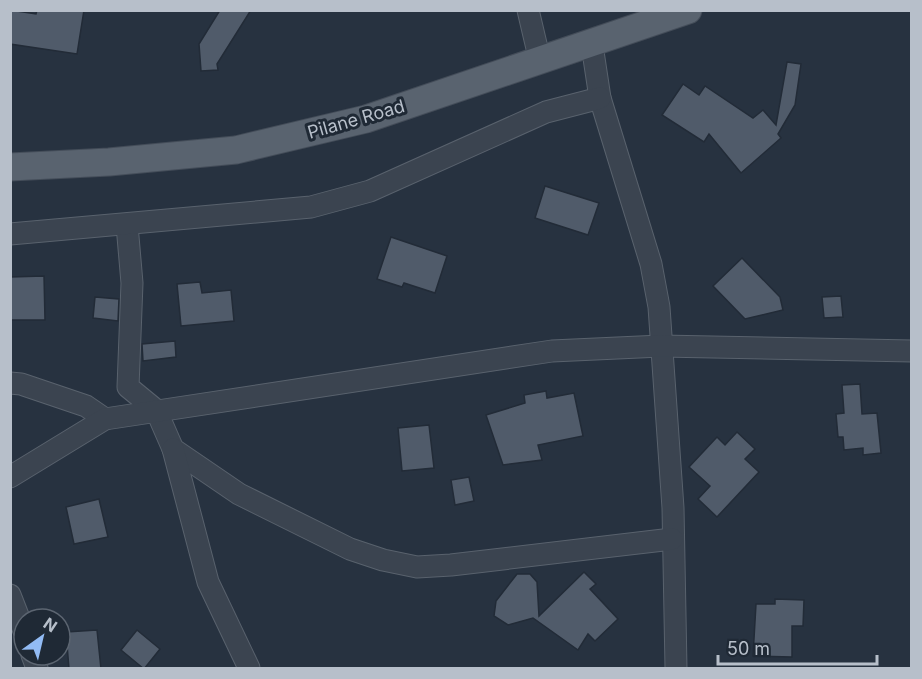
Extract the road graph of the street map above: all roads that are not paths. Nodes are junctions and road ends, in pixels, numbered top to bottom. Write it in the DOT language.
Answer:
graph roads {
  1 [pos="528,10"];
  2 [pos="688,10"];
  3 [pos="592,45"];
  4 [pos="540,61"];
  5 [pos="600,98"];
  6 [pos="10,167"];
  7 [pos="127,225"];
  8 [pos="10,234"];
  9 [pos="661,346"];
  10 [pos="912,351"];
  11 [pos="10,383"];
  12 [pos="156,410"];
  13 [pos="105,419"];
  14 [pos="173,448"];
  15 [pos="10,477"];
  16 [pos="672,539"];
  17 [pos="249,669"];
  18 [pos="676,669"];
  1 -- 4 [label="street"];
  2 -- 3 [label="main road, Pilane Road"];
  3 -- 4 [label="main road, Pilane Road"];
  3 -- 5 [label="street"];
  4 -- 6 [label="main road, Pilane Road"];
  5 -- 7 [label="street"];
  5 -- 9 [label="street"];
  7 -- 8 [label="street"];
  7 -- 12 [label="street"];
  9 -- 10 [label="street"];
  9 -- 12 [label="street"];
  9 -- 16 [label="street"];
  11 -- 13 [label="street"];
  12 -- 13 [label="street"];
  12 -- 14 [label="street"];
  13 -- 15 [label="street"];
  14 -- 16 [label="street"];
  14 -- 17 [label="street"];
  16 -- 18 [label="street"];
}
